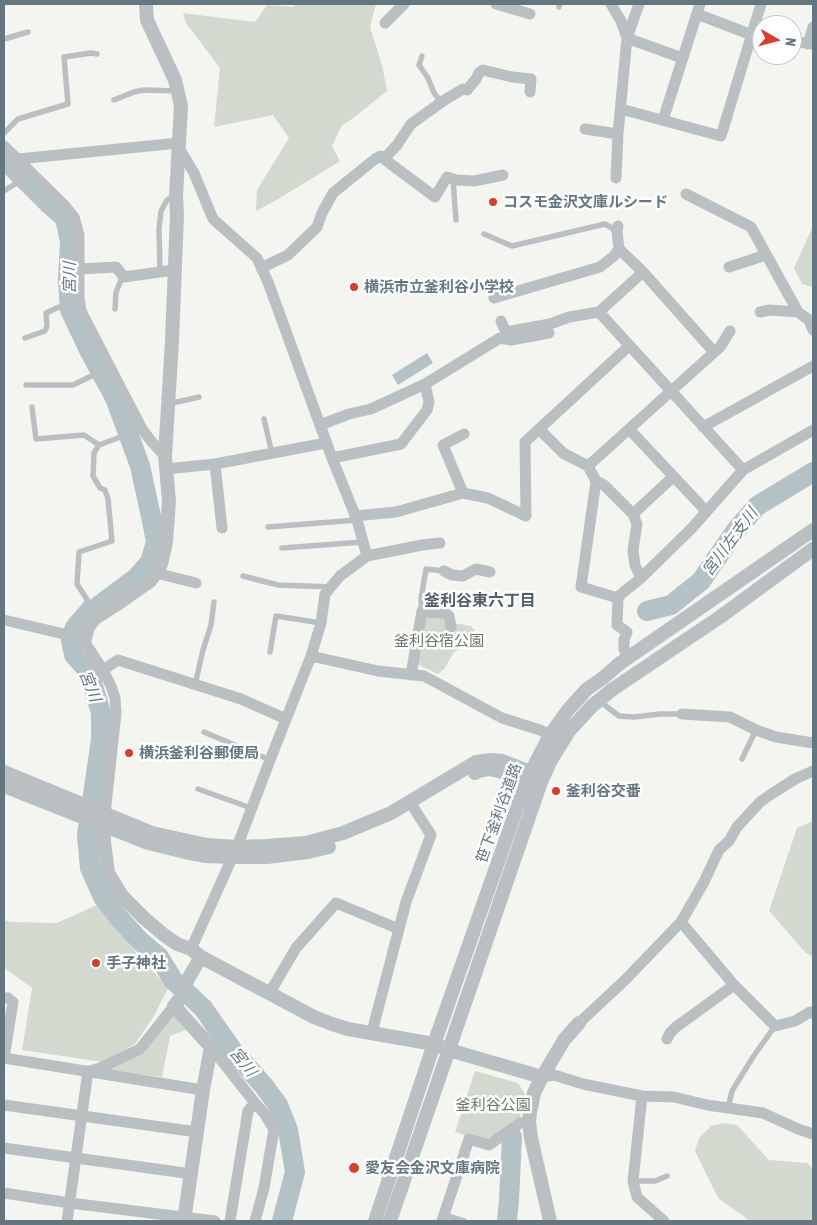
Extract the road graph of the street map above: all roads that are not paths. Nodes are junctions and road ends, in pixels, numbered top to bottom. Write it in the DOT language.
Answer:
graph roads {
  1 [pos="146,4"];
  2 [pos="404,4"];
  3 [pos="496,4"];
  4 [pos="612,4"];
  5 [pos="639,4"];
  6 [pos="698,9"];
  7 [pos="530,14"];
  8 [pos="385,23"];
  9 [pos="813,27"];
  10 [pos="28,32"];
  11 [pos="752,34"];
  12 [pos="627,38"];
  13 [pos="4,39"];
  14 [pos="811,44"];
  15 [pos="752,50"];
  16 [pos="97,54"];
  17 [pos="422,56"];
  18 [pos="682,58"];
  19 [pos="177,91"];
  20 [pos="530,92"];
  21 [pos="114,100"];
  22 [pos="441,102"];
  23 [pos="621,110"];
  24 [pos="664,120"];
  25 [pos="585,129"];
  26 [pos="4,133"];
  27 [pos="618,134"];
  28 [pos="4,146"];
  29 [pos="179,146"];
  30 [pos="18,159"];
  31 [pos="384,159"];
  32 [pos="30,171"];
  33 [pos="503,175"];
  34 [pos="616,178"];
  35 [pos="453,179"];
  36 [pos="4,191"];
  37 [pos="686,194"];
  38 [pos="456,220"];
  39 [pos="617,229"];
  40 [pos="484,234"];
  41 [pos="619,249"];
  42 [pos="766,255"];
  43 [pos="729,266"];
  44 [pos="261,268"];
  45 [pos="79,269"];
  46 [pos="167,271"];
  47 [pos="642,272"];
  48 [pos="123,276"];
  49 [pos="80,298"];
  50 [pos="494,298"];
  51 [pos="115,309"];
  52 [pos="599,312"];
  53 [pos="760,312"];
  54 [pos="798,312"];
  55 [pos="500,321"];
  56 [pos="538,326"];
  57 [pos="813,330"];
  58 [pos="730,331"];
  59 [pos="550,333"];
  60 [pos="25,338"];
  61 [pos="500,338"];
  62 [pos="629,346"];
  63 [pos="714,352"];
  64 [pos="813,366"];
  65 [pos="110,367"];
  66 [pos="425,384"];
  67 [pos="26,385"];
  68 [pos="671,392"];
  69 [pos="200,397"];
  70 [pos="168,404"];
  71 [pos="32,407"];
  72 [pos="264,419"];
  73 [pos="320,425"];
  74 [pos="704,427"];
  75 [pos="142,429"];
  76 [pos="628,429"];
  77 [pos="540,430"];
  78 [pos="813,430"];
  79 [pos="464,434"];
  80 [pos="326,443"];
  81 [pos="99,446"];
  82 [pos="272,454"];
  83 [pos="332,458"];
  84 [pos="166,463"];
  85 [pos="215,464"];
  86 [pos="588,466"];
  87 [pos="743,470"];
  88 [pos="673,477"];
  89 [pos="596,480"];
  90 [pos="463,493"];
  91 [pos="706,511"];
  92 [pos="633,514"];
  93 [pos="356,518"];
  94 [pos="268,527"];
  95 [pos="222,528"];
  96 [pos="813,530"];
  97 [pos="363,542"];
  98 [pos="440,543"];
  99 [pos="282,548"];
  100 [pos="813,549"];
  101 [pos="367,556"];
  102 [pos="444,571"];
  103 [pos="490,572"];
  104 [pos="156,573"];
  105 [pos="244,576"];
  106 [pos="641,578"];
  107 [pos="196,584"];
  108 [pos="332,586"];
  109 [pos="618,598"];
  110 [pos="214,602"];
  111 [pos="422,611"];
  112 [pos="4,620"];
  113 [pos="321,623"];
  114 [pos="450,627"];
  115 [pos="73,637"];
  116 [pos="270,652"];
  117 [pos="311,656"];
  118 [pos="628,658"];
  119 [pos="103,670"];
  120 [pos="412,675"];
  121 [pos="195,685"];
  122 [pos="600,700"];
  123 [pos="682,714"];
  124 [pos="286,718"];
  125 [pos="756,730"];
  126 [pos="204,732"];
  127 [pos="550,735"];
  128 [pos="813,743"];
  129 [pos="742,759"];
  130 [pos="270,760"];
  131 [pos="813,771"];
  132 [pos="4,772"];
  133 [pos="533,778"];
  134 [pos="4,786"];
  135 [pos="198,789"];
  136 [pos="412,806"];
  137 [pos="251,808"];
  138 [pos="81,811"];
  139 [pos="101,819"];
  140 [pos="235,852"];
  141 [pos="681,922"];
  142 [pos="399,930"];
  143 [pos="196,953"];
  144 [pos="734,986"];
  145 [pos="269,994"];
  146 [pos="4,998"];
  147 [pos="177,1003"];
  148 [pos="813,1013"];
  149 [pos="579,1023"];
  150 [pos="775,1026"];
  151 [pos="372,1032"];
  152 [pos="667,1039"];
  153 [pos="434,1044"];
  154 [pos="211,1048"];
  155 [pos="449,1050"];
  156 [pos="4,1058"];
  157 [pos="88,1071"];
  158 [pos="542,1077"];
  159 [pos="203,1090"];
  160 [pos="642,1096"];
  161 [pos="255,1103"];
  162 [pos="4,1105"];
  163 [pos="728,1108"];
  164 [pos="81,1116"];
  165 [pos="529,1122"];
  166 [pos="197,1132"];
  167 [pos="813,1134"];
  168 [pos="4,1148"];
  169 [pos="75,1158"];
  170 [pos="192,1174"];
  171 [pos="667,1176"];
  172 [pos="633,1181"];
  173 [pos="4,1193"];
  174 [pos="70,1203"];
  175 [pos="443,1218"];
  176 [pos="184,1219"];
  177 [pos="67,1221"];
  178 [pos="214,1221"];
  179 [pos="230,1221"];
  180 [pos="255,1221"];
  181 [pos="375,1221"];
  182 [pos="390,1221"];
  183 [pos="464,1221"];
  184 [pos="550,1221"];
  185 [pos="664,1221"];
  1 -- 19 [label="street"];
  2 -- 8 [label="street"];
  3 -- 7 [label="street"];
  4 -- 12 [label="street"];
  5 -- 12 [label="street"];
  6 -- 11 [label="street"];
  6 -- 18 [label="street"];
  9 -- 14 [label="street"];
  10 -- 13 [label="lane"];
  12 -- 18 [label="street"];
  12 -- 23 [label="street"];
  15 -- 24 [label="street"];
  16 -- 26 [label="lane"];
  17 -- 22 [label="lane"];
  18 -- 24 [label="street"];
  19 -- 21 [label="lane"];
  19 -- 29 [label="street"];
  20 -- 22 [label="street"];
  22 -- 31 [label="street"];
  23 -- 24 [label="street"];
  23 -- 27 [label="street"];
  25 -- 27 [label="street"];
  27 -- 34 [label="street"];
  28 -- 30 [label="street"];
  29 -- 30 [label="street"];
  29 -- 44 [label="street"];
  29 -- 46 [label="street"];
  30 -- 32 [label="street"];
  31 -- 35 [label="street"];
  31 -- 44 [label="street"];
  32 -- 36 [label="lane"];
  32 -- 45 [label="street"];
  33 -- 35 [label="street"];
  35 -- 38 [label="lane"];
  37 -- 42 [label="street"];
  39 -- 40 [label="lane"];
  39 -- 41 [label="street"];
  41 -- 47 [label="street"];
  41 -- 50 [label="street"];
  42 -- 43 [label="street"];
  42 -- 54 [label="street"];
  44 -- 73 [label="street"];
  45 -- 48 [label="street"];
  45 -- 49 [label="street"];
  46 -- 48 [label="street"];
  46 -- 70 [label="street"];
  47 -- 52 [label="street"];
  47 -- 63 [label="street"];
  48 -- 51 [label="lane"];
  49 -- 60 [label="lane"];
  49 -- 65 [label="street"];
  52 -- 56 [label="street"];
  52 -- 62 [label="street"];
  53 -- 54 [label="street"];
  54 -- 57 [label="street"];
  55 -- 56 [label="street"];
  56 -- 61 [label="lane"];
  58 -- 63 [label="street"];
  59 -- 61 [label="street"];
  61 -- 66 [label="street"];
  62 -- 68 [label="street"];
  62 -- 77 [label="street"];
  63 -- 68 [label="street"];
  64 -- 74 [label="street"];
  65 -- 67 [label="lane"];
  65 -- 75 [label="street"];
  66 -- 73 [label="street"];
  66 -- 83 [label="street"];
  68 -- 74 [label="street"];
  68 -- 76 [label="street"];
  69 -- 70 [label="lane"];
  70 -- 84 [label="street"];
  71 -- 81 [label="lane"];
  72 -- 82 [label="lane"];
  73 -- 80 [label="street"];
  74 -- 87 [label="street"];
  75 -- 81 [label="lane"];
  75 -- 84 [label="street"];
  76 -- 86 [label="street"];
  76 -- 88 [label="street"];
  77 -- 86 [label="street"];
  77 -- 90 [label="street"];
  78 -- 87 [label="street"];
  79 -- 90 [label="street"];
  80 -- 82 [label="street"];
  80 -- 83 [label="street"];
  81 -- 115 [label="lane"];
  82 -- 85 [label="street"];
  83 -- 93 [label="street"];
  84 -- 85 [label="street"];
  84 -- 104 [label="street"];
  85 -- 95 [label="street"];
  86 -- 89 [label="street"];
  87 -- 91 [label="street"];
  88 -- 91 [label="street"];
  88 -- 92 [label="street"];
  89 -- 92 [label="street"];
  89 -- 109 [label="street"];
  90 -- 93 [label="street"];
  91 -- 106 [label="street"];
  92 -- 106 [label="street"];
  93 -- 94 [label="lane"];
  93 -- 97 [label="street"];
  96 -- 118 [label="street, 笹下釜利谷道路"];
  97 -- 99 [label="lane"];
  97 -- 101 [label="street"];
  98 -- 101 [label="street"];
  100 -- 122 [label="street, 笹下釜利谷道路"];
  101 -- 108 [label="street"];
  102 -- 103 [label="street"];
  102 -- 111 [label="lane"];
  104 -- 107 [label="street"];
  104 -- 115 [label="street"];
  105 -- 108 [label="lane"];
  106 -- 109 [label="street"];
  108 -- 113 [label="street"];
  109 -- 118 [label="street"];
  110 -- 121 [label="lane"];
  111 -- 114 [label="street"];
  111 -- 120 [label="street"];
  112 -- 115 [label="street"];
  113 -- 116 [label="lane"];
  113 -- 117 [label="street"];
  115 -- 119 [label="street"];
  117 -- 120 [label="street"];
  117 -- 124 [label="street"];
  118 -- 127 [label="street, 笹下釜利谷道路"];
  119 -- 121 [label="street"];
  119 -- 139 [label="street"];
  120 -- 127 [label="street"];
  121 -- 124 [label="street"];
  122 -- 123 [label="lane"];
  122 -- 133 [label="street, 笹下釜利谷道路"];
  123 -- 125 [label="street"];
  124 -- 130 [label="street"];
  125 -- 128 [label="street"];
  125 -- 129 [label="lane"];
  126 -- 130 [label="lane"];
  127 -- 133 [label="street, 笹下釜利谷道路"];
  130 -- 137 [label="street"];
  131 -- 141 [label="street"];
  132 -- 138 [label="street"];
  133 -- 136 [label="street"];
  133 -- 153 [label="street, 笹下釜利谷道路"];
  133 -- 155 [label="street, 笹下釜利谷道路"];
  134 -- 138 [label="street"];
  135 -- 137 [label="lane"];
  136 -- 140 [label="street"];
  136 -- 142 [label="street"];
  137 -- 140 [label="street"];
  138 -- 139 [label="street"];
  139 -- 140 [label="street"];
  139 -- 143 [label="street"];
  140 -- 143 [label="street"];
  141 -- 144 [label="street"];
  141 -- 149 [label="street"];
  142 -- 145 [label="street"];
  142 -- 151 [label="street"];
  143 -- 145 [label="street"];
  143 -- 147 [label="street"];
  144 -- 150 [label="street"];
  144 -- 152 [label="street"];
  145 -- 151 [label="street"];
  146 -- 156 [label="street"];
  147 -- 154 [label="street"];
  147 -- 157 [label="street"];
  148 -- 150 [label="street"];
  149 -- 158 [label="street"];
  150 -- 163 [label="lane"];
  151 -- 153 [label="street"];
  153 -- 155 [label="street"];
  153 -- 181 [label="street, 笹下釜利谷道路"];
  154 -- 159 [label="street"];
  154 -- 161 [label="street"];
  155 -- 158 [label="street"];
  155 -- 182 [label="street, 笹下釜利谷道路"];
  156 -- 157 [label="street"];
  157 -- 159 [label="street"];
  157 -- 164 [label="street"];
  158 -- 160 [label="street"];
  158 -- 165 [label="street"];
  159 -- 166 [label="street"];
  160 -- 163 [label="street"];
  160 -- 172 [label="street"];
  161 -- 179 [label="street"];
  161 -- 180 [label="street"];
  162 -- 164 [label="street"];
  163 -- 167 [label="street"];
  164 -- 166 [label="street"];
  164 -- 169 [label="street"];
  165 -- 175 [label="street"];
  165 -- 184 [label="street"];
  166 -- 170 [label="street"];
  168 -- 169 [label="street"];
  169 -- 170 [label="street"];
  169 -- 174 [label="street"];
  170 -- 176 [label="street"];
  171 -- 172 [label="lane"];
  172 -- 185 [label="street"];
  173 -- 174 [label="street"];
  174 -- 176 [label="street"];
  174 -- 177 [label="street"];
  175 -- 183 [label="lane"];
  176 -- 178 [label="street"];
}
